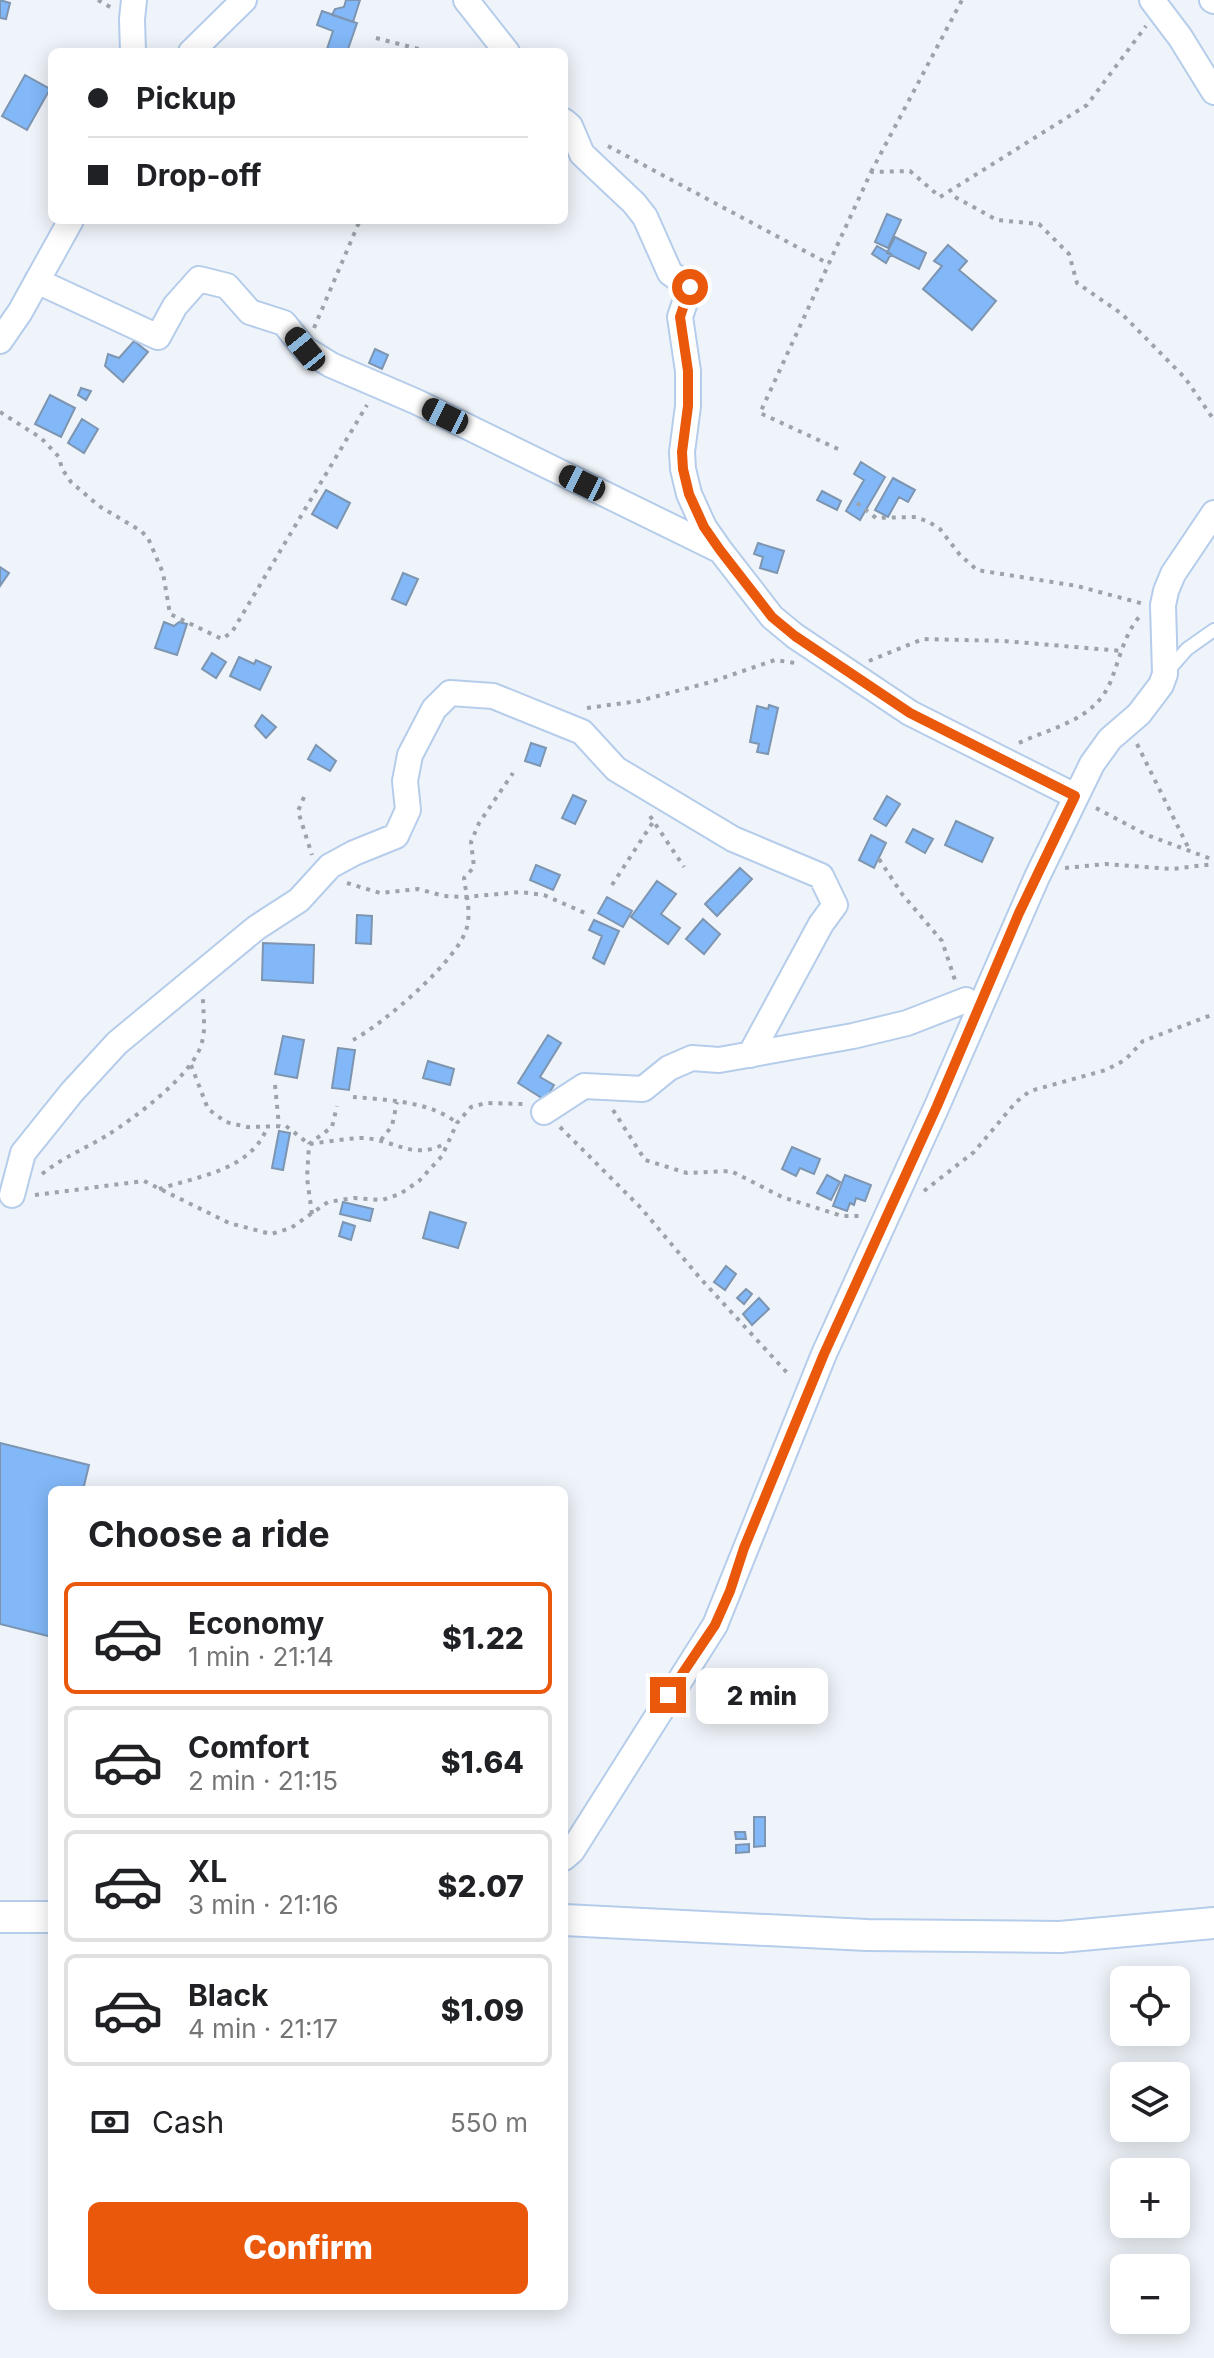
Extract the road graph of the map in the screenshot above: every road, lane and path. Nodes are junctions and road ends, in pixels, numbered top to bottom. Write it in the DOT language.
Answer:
graph roads {
  1 [pos="134,0"];
  2 [pos="244,0"];
  3 [pos="466,0"];
  4 [pos="962,0"];
  5 [pos="1156,4"];
  6 [pos="376,38"];
  7 [pos="133,48"];
  8 [pos="195,48"];
  9 [pos="415,48"];
  10 [pos="504,48"];
  11 [pos="1214,92"];
  12 [pos="568,125"];
  13 [pos="568,126"];
  14 [pos="871,172"];
  15 [pos="955,197"];
  16 [pos="69,224"];
  17 [pos="358,224"];
  18 [pos="829,264"];
  19 [pos="37,281"];
  20 [pos="0,341"];
  21 [pos="305,349"];
  22 [pos="379,386"];
  23 [pos="0,412"];
  24 [pos="1214,420"];
  25 [pos="838,449"];
  26 [pos="857,503"];
  27 [pos="1214,513"];
  28 [pos="720,550"];
  29 [pos="1214,630"];
  30 [pos="1165,674"];
  31 [pos="1127,724"];
  32 [pos="993,755"];
  33 [pos="513,773"];
  34 [pos="631,778"];
  35 [pos="1075,796"];
  36 [pos="304,797"];
  37 [pos="653,822"];
  38 [pos="1189,849"];
  39 [pos="879,859"];
  40 [pos="1214,862"];
  41 [pos="330,866"];
  42 [pos="684,867"];
  43 [pos="1058,868"];
  44 [pos="612,885"];
  45 [pos="466,897"];
  46 [pos="585,913"];
  47 [pos="204,972"];
  48 [pos="966,1000"];
  49 [pos="1214,1014"];
  50 [pos="353,1040"];
  51 [pos="750,1055"];
  52 [pos="191,1065"];
  53 [pos="275,1085"];
  54 [pos="598,1087"];
  55 [pos="353,1097"];
  56 [pos="397,1102"];
  57 [pos="337,1106"];
  58 [pos="544,1112"];
  59 [pos="457,1123"];
  60 [pos="268,1125"];
  61 [pos="279,1126"];
  62 [pos="381,1140"];
  63 [pos="448,1142"];
  64 [pos="309,1144"];
  65 [pos="158,1189"];
  66 [pos="12,1195"];
  67 [pos="312,1214"];
  68 [pos="889,1215"];
  69 [pos="808,1395"];
  70 [pos="568,1854"];
  71 [pos="0,1917"];
  72 [pos="48,1917"];
  73 [pos="568,1920"];
  74 [pos="1214,1923"];
  1 -- 7 [label="street"];
  2 -- 8 [label="street"];
  3 -- 10 [label="street"];
  4 -- 14 [label="path"];
  5 -- 11 [label="street"];
  5 -- 14 [label="path"];
  6 -- 9 [label="path"];
  12 -- 18 [label="path"];
  13 -- 28 [label="street"];
  14 -- 18 [label="path"];
  15 -- 24 [label="path"];
  16 -- 19 [label="street"];
  17 -- 21 [label="path"];
  18 -- 25 [label="path"];
  19 -- 20 [label="street"];
  19 -- 21 [label="street"];
  21 -- 22 [label="street"];
  22 -- 23 [label="path"];
  22 -- 28 [label="street"];
  26 -- 32 [label="path"];
  27 -- 30 [label="street"];
  28 -- 32 [label="street"];
  29 -- 30 [label="lane"];
  30 -- 31 [label="street"];
  31 -- 35 [label="street"];
  31 -- 38 [label="path"];
  32 -- 35 [label="street"];
  33 -- 45 [label="path"];
  34 -- 37 [label="path"];
  34 -- 41 [label="street"];
  34 -- 51 [label="street"];
  35 -- 38 [label="path"];
  35 -- 68 [label="street"];
  36 -- 41 [label="path"];
  37 -- 42 [label="path"];
  37 -- 44 [label="path"];
  38 -- 40 [label="path"];
  39 -- 48 [label="path"];
  40 -- 43 [label="path"];
  41 -- 45 [label="path"];
  41 -- 47 [label="street"];
  45 -- 46 [label="path"];
  45 -- 50 [label="path"];
  47 -- 52 [label="path"];
  47 -- 66 [label="street"];
  48 -- 51 [label="street"];
  49 -- 68 [label="path"];
  51 -- 54 [label="street"];
  52 -- 60 [label="path"];
  52 -- 66 [label="path"];
  53 -- 61 [label="path"];
  54 -- 58 [label="street"];
  54 -- 68 [label="path"];
  55 -- 56 [label="path"];
  56 -- 59 [label="path"];
  56 -- 62 [label="path"];
  57 -- 64 [label="path"];
  58 -- 59 [label="path"];
  58 -- 69 [label="path"];
  59 -- 63 [label="path"];
  60 -- 61 [label="path"];
  60 -- 65 [label="path"];
  61 -- 64 [label="path"];
  62 -- 63 [label="path"];
  62 -- 64 [label="path"];
  63 -- 67 [label="path"];
  64 -- 67 [label="path"];
  65 -- 66 [label="path"];
  65 -- 67 [label="path"];
  68 -- 69 [label="street"];
  69 -- 70 [label="street"];
  71 -- 72 [label="street"];
  73 -- 74 [label="street"];
}
